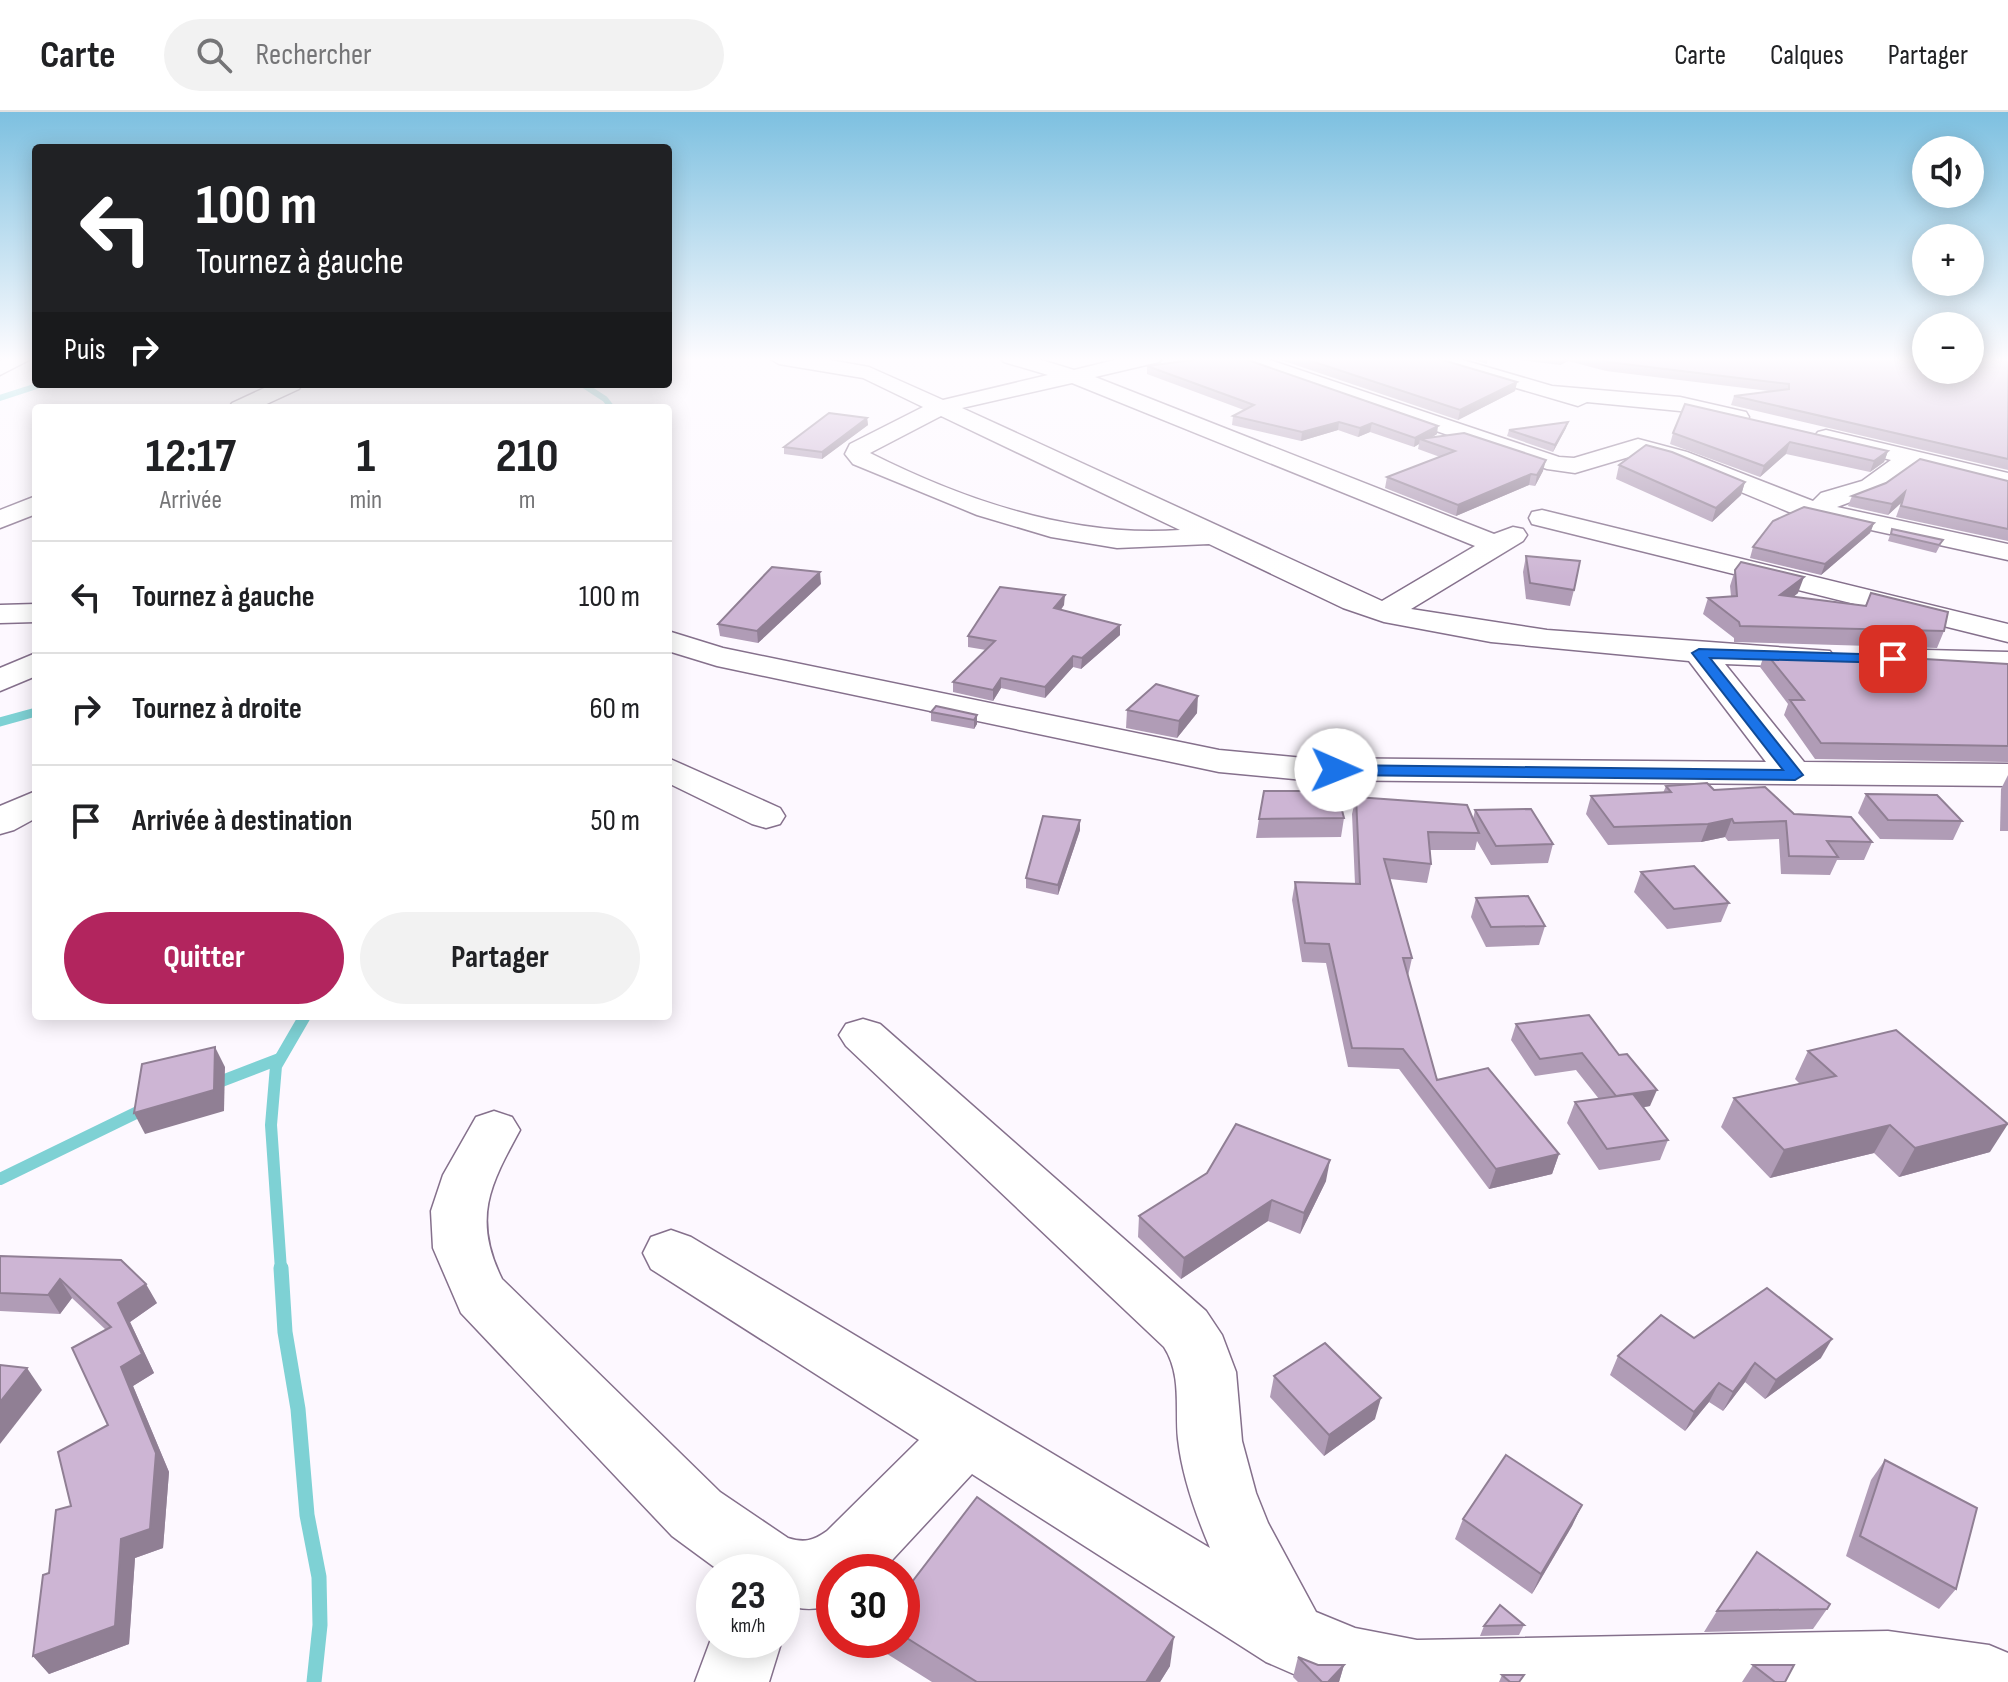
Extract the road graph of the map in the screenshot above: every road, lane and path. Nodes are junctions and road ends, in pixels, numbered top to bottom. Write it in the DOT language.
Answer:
graph roads {
  1 [pos="893,431"];
  2 [pos="992,431"];
  3 [pos="1211,431"];
  4 [pos="1459,431"];
  5 [pos="1636,431"];
  6 [pos="1809,433"];
  7 [pos="1912,457"];
  8 [pos="2008,481"];
  9 [pos="32,506"];
  10 [pos="1818,511"];
  11 [pos="0,520"];
  12 [pos="1214,536"];
  13 [pos="1496,545"];
  14 [pos="2008,552"];
  15 [pos="32,613"];
  16 [pos="1384,613"];
  17 [pos="0,614"];
  18 [pos="2008,633"];
  19 [pos="672,642"];
  20 [pos="1699,653"];
  21 [pos="2008,662"];
  22 [pos="32,665"];
  23 [pos="0,681"];
  24 [pos="672,771"];
  25 [pos="1795,775"];
  26 [pos="2008,775"];
  27 [pos="32,804"];
  28 [pos="766,816"];
  29 [pos="0,822"];
  30 [pos="863,1035"];
  31 [pos="494,1130"];
  32 [pos="671,1253"];
  33 [pos="966,1436"];
  34 [pos="749,1554"];
  35 [pos="800,1576"];
  36 [pos="1291,1637"];
  37 [pos="740,1658"];
  38 [pos="732,1682"];
  39 [pos="1989,1682"];
  1 -- 12 [label="street"];
  2 -- 12 [label="street"];
  3 -- 13 [label="street"];
  4 -- 5 [label="street"];
  5 -- 10 [label="street"];
  6 -- 7 [label="street"];
  7 -- 8 [label="street"];
  7 -- 10 [label="street"];
  9 -- 11 [label="street"];
  10 -- 14 [label="street"];
  12 -- 16 [label="street"];
  13 -- 16 [label="street"];
  13 -- 18 [label="street"];
  15 -- 17 [label="street"];
  16 -- 20 [label="street"];
  19 -- 25 [label="street"];
  20 -- 21 [label="street"];
  20 -- 25 [label="street"];
  22 -- 23 [label="street"];
  24 -- 28 [label="street"];
  25 -- 26 [label="street"];
  27 -- 29 [label="street"];
  30 -- 36 [label="street"];
  31 -- 34 [label="street"];
  32 -- 33 [label="street"];
  33 -- 35 [label="street"];
  33 -- 36 [label="street"];
  36 -- 39 [label="street"];
  37 -- 38 [label="street"];
}
